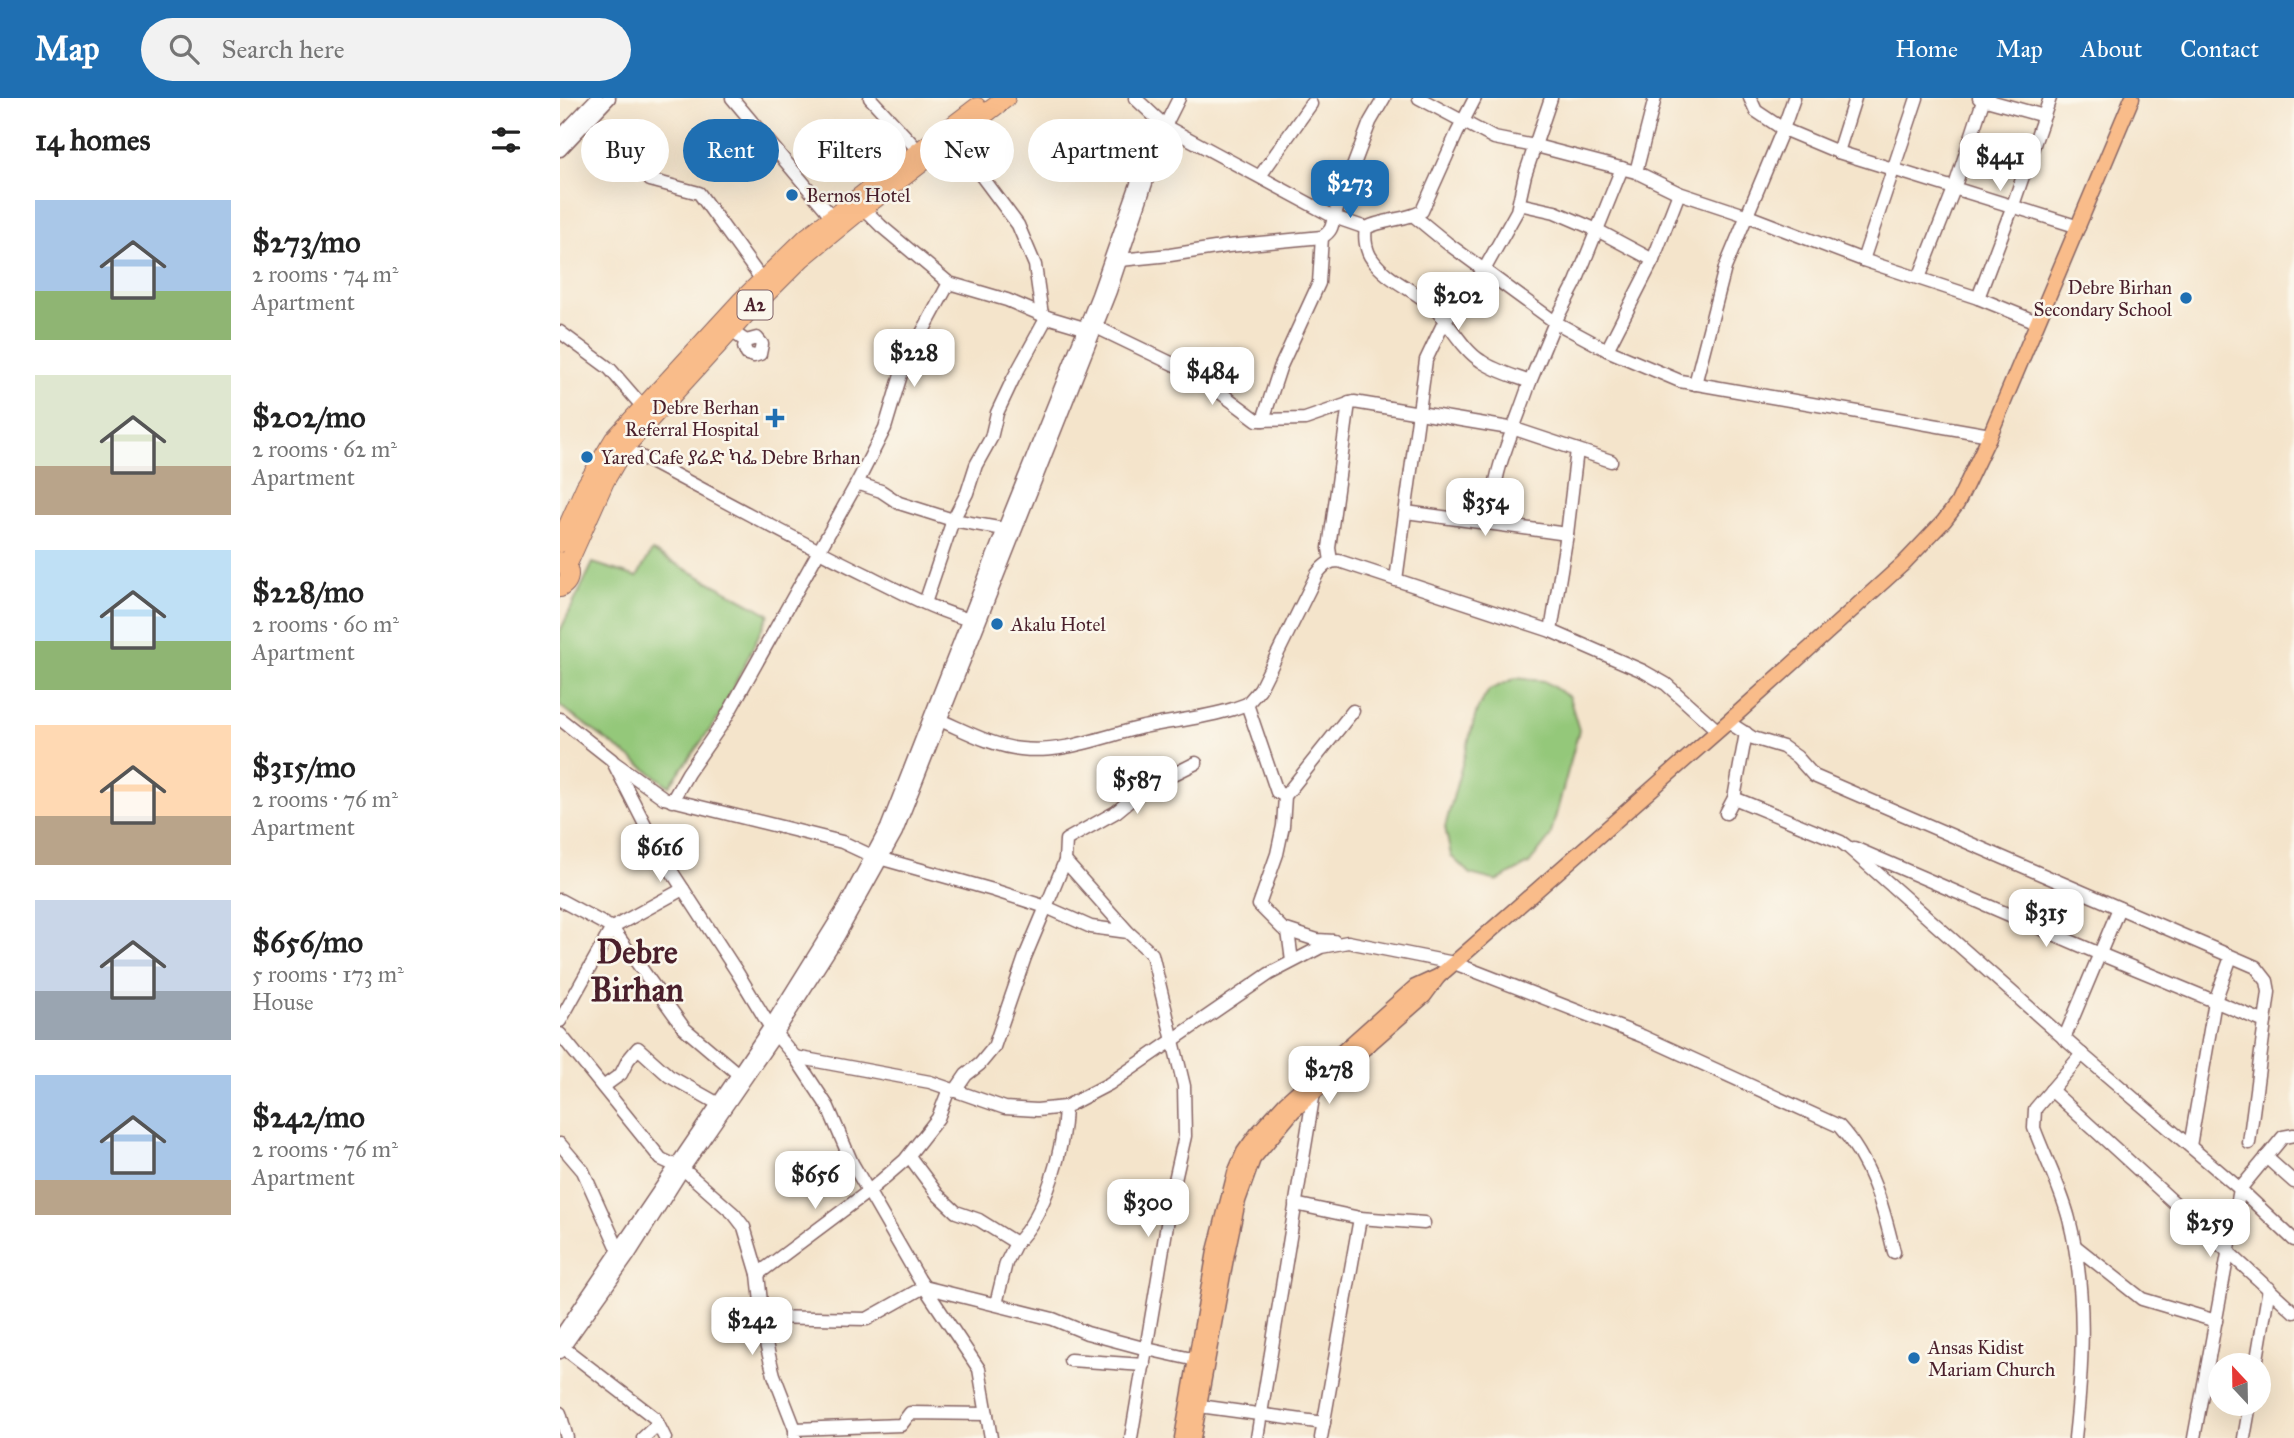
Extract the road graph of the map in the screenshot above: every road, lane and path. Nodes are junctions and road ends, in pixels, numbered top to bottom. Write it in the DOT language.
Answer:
graph roads {
  1 [pos="597,98"];
  2 [pos="609,98"];
  3 [pos="732,98"];
  4 [pos="870,98"];
  5 [pos="988,98"];
  6 [pos="1006,98"];
  7 [pos="1135,98"];
  8 [pos="1169,98"];
  9 [pos="1179,98"];
  10 [pos="1384,98"];
  11 [pos="1419,98"];
  12 [pos="1475,98"];
  13 [pos="1551,98"];
  14 [pos="1656,98"];
  15 [pos="1751,98"];
  16 [pos="1794,98"];
  17 [pos="1856,98"];
  18 [pos="1917,98"];
  19 [pos="2050,98"];
  20 [pos="2132,98"];
  21 [pos="1982,99"];
  22 [pos="1311,104"];
  23 [pos="2044,116"];
  24 [pos="979,119"];
  25 [pos="1158,119"];
  26 [pos="1163,119"];
  27 [pos="1165,119"];
  28 [pos="1463,121"];
  29 [pos="1783,129"];
  30 [pos="1183,134"];
  31 [pos="560,137"];
  32 [pos="1535,146"];
  33 [pos="560,150"];
  34 [pos="918,150"];
  35 [pos="1838,152"];
  36 [pos="920,165"];
  37 [pos="1622,168"];
  38 [pos="1894,170"];
  39 [pos="1636,172"];
  40 [pos="1260,176"];
  41 [pos="658,182"];
  42 [pos="986,182"];
  43 [pos="1140,182"];
  44 [pos="1144,182"];
  45 [pos="1954,189"];
  46 [pos="1679,193"];
  47 [pos="1519,204"];
  48 [pos="863,208"];
  49 [pos="2012,208"];
  50 [pos="1414,216"];
  51 [pos="1748,216"];
  52 [pos="1334,217"];
  53 [pos="836,221"];
  54 [pos="2079,227"];
  55 [pos="1366,228"];
  56 [pos="1597,230"];
  57 [pos="1322,237"];
  58 [pos="1121,260"];
  59 [pos="1653,260"];
  60 [pos="1863,260"];
  61 [pos="1484,270"];
  62 [pos="1919,278"];
  63 [pos="949,283"];
  64 [pos="765,285"];
  65 [pos="1978,298"];
  66 [pos="1044,316"];
  67 [pos="1446,320"];
  68 [pos="1555,322"];
  69 [pos="2037,322"];
  70 [pos="1090,327"];
  71 [pos="560,332"];
  72 [pos="1607,350"];
  73 [pos="1530,382"];
  74 [pos="1695,384"];
  75 [pos="1349,403"];
  76 [pos="642,407"];
  77 [pos="1419,412"];
  78 [pos="1263,420"];
  79 [pos="1515,429"];
  80 [pos="1990,435"];
  81 [pos="624,448"];
  82 [pos="1577,450"];
  83 [pos="1611,461"];
  84 [pos="857,483"];
  85 [pos="1406,512"];
  86 [pos="953,520"];
  87 [pos="1489,522"];
  88 [pos="1004,529"];
  89 [pos="1567,534"];
  90 [pos="560,543"];
  91 [pos="819,552"];
  92 [pos="1331,561"];
  93 [pos="563,564"];
  94 [pos="1396,579"];
  95 [pos="560,588"];
  96 [pos="925,603"];
  97 [pos="974,620"];
  98 [pos="1551,631"];
  99 [pos="1247,704"];
  100 [pos="1353,711"];
  101 [pos="936,718"];
  102 [pos="560,719"];
  103 [pos="1723,726"];
  104 [pos="1746,733"];
  105 [pos="612,761"];
  106 [pos="1196,763"];
  107 [pos="1284,796"];
  108 [pos="1734,798"];
  109 [pos="672,801"];
  110 [pos="1726,813"];
  111 [pos="1841,842"];
  112 [pos="877,857"];
  113 [pos="1065,861"];
  114 [pos="683,889"];
  115 [pos="560,900"];
  116 [pos="1046,907"];
  117 [pos="2119,908"];
  118 [pos="612,928"];
  119 [pos="1288,931"];
  120 [pos="1128,932"];
  121 [pos="1348,942"];
  122 [pos="2100,954"];
  123 [pos="2231,957"];
  124 [pos="1292,961"];
  125 [pos="1454,963"];
  126 [pos="2215,1001"];
  127 [pos="560,1021"];
  128 [pos="2265,1022"];
  129 [pos="773,1030"];
  130 [pos="560,1034"];
  131 [pos="2064,1039"];
  132 [pos="1172,1040"];
  133 [pos="2082,1054"];
  134 [pos="795,1058"];
  135 [pos="737,1073"];
  136 [pos="603,1087"];
  137 [pos="1310,1088"];
  138 [pos="952,1090"];
  139 [pos="2051,1090"];
  140 [pos="717,1103"];
  141 [pos="1065,1107"];
  142 [pos="2294,1135"];
  143 [pos="2249,1143"];
  144 [pos="560,1144"];
  145 [pos="2190,1146"];
  146 [pos="909,1156"];
  147 [pos="2266,1157"];
  148 [pos="679,1167"];
  149 [pos="2294,1182"];
  150 [pos="2240,1189"];
  151 [pos="869,1191"];
  152 [pos="1295,1204"];
  153 [pos="1360,1218"];
  154 [pos="1424,1223"];
  155 [pos="2294,1240"];
  156 [pos="1016,1243"];
  157 [pos="2075,1246"];
  158 [pos="2229,1250"];
  159 [pos="620,1251"];
  160 [pos="1894,1252"];
  161 [pos="758,1273"];
  162 [pos="924,1287"];
  163 [pos="2269,1288"];
  164 [pos="996,1304"];
  165 [pos="2294,1312"];
  166 [pos="762,1317"];
  167 [pos="2216,1321"];
  168 [pos="561,1345"];
  169 [pos="1147,1349"];
  170 [pos="2258,1353"];
  171 [pos="1070,1360"];
  172 [pos="1202,1361"];
  173 [pos="1144,1365"];
  174 [pos="1194,1405"];
  175 [pos="560,1413"];
  176 [pos="1260,1413"];
  177 [pos="987,1415"];
  178 [pos="2248,1416"];
  179 [pos="1324,1423"];
  180 [pos="658,1424"];
  181 [pos="795,1434"];
  182 [pos="567,1438"];
  183 [pos="643,1438"];
  184 [pos="665,1438"];
  185 [pos="992,1438"];
  186 [pos="1131,1438"];
  187 [pos="1182,1438"];
  188 [pos="1194,1438"];
  189 [pos="1257,1438"];
  190 [pos="1321,1438"];
  191 [pos="2075,1438"];
  192 [pos="2194,1438"];
  193 [pos="2244,1438"];
  1 -- 31 [label="street"];
  2 -- 33 [label="street"];
  3 -- 53 [label="street"];
  4 -- 34 [label="street"];
  5 -- 34 [label="highway, A2"];
  6 -- 24 [label="highway, A2"];
  7 -- 25 [label="street"];
  8 -- 26 [label="street"];
  9 -- 27 [label="street"];
  10 -- 52 [label="street"];
  11 -- 28 [label="street"];
  12 -- 28 [label="street"];
  13 -- 32 [label="street"];
  14 -- 39 [label="street"];
  15 -- 29 [label="street"];
  16 -- 29 [label="street"];
  17 -- 35 [label="street"];
  18 -- 38 [label="street"];
  19 -- 23 [label="street"];
  20 -- 54 [label="main road"];
  21 -- 23 [label="street"];
  21 -- 45 [label="street"];
  22 -- 40 [label="street"];
  23 -- 49 [label="street"];
  28 -- 32 [label="street"];
  28 -- 50 [label="street"];
  29 -- 35 [label="street"];
  29 -- 51 [label="street"];
  30 -- 40 [label="street"];
  32 -- 37 [label="street"];
  32 -- 47 [label="street"];
  34 -- 53 [label="highway, A2"];
  35 -- 38 [label="street"];
  36 -- 48 [label="highway, A2"];
  37 -- 39 [label="street"];
  37 -- 56 [label="street"];
  38 -- 45 [label="street"];
  38 -- 60 [label="street"];
  39 -- 46 [label="street"];
  40 -- 52 [label="street"];
  41 -- 64 [label="street"];
  42 -- 66 [label="street"];
  43 -- 70 [label="street"];
  44 -- 58 [label="street"];
  45 -- 49 [label="street"];
  45 -- 62 [label="street"];
  46 -- 51 [label="street"];
  46 -- 59 [label="street"];
  47 -- 56 [label="street"];
  47 -- 61 [label="street"];
  48 -- 53 [label="highway, A2"];
  48 -- 63 [label="street"];
  49 -- 54 [label="street"];
  49 -- 65 [label="street"];
  50 -- 55 [label="street"];
  50 -- 61 [label="street"];
  51 -- 60 [label="street"];
  51 -- 74 [label="street"];
  52 -- 55 [label="street"];
  52 -- 57 [label="street"];
  53 -- 64 [label="highway, A2"];
  54 -- 69 [label="main road"];
  55 -- 67 [label="street"];
  56 -- 59 [label="street"];
  56 -- 68 [label="street"];
  57 -- 58 [label="street"];
  57 -- 78 [label="street"];
  58 -- 70 [label="street"];
  59 -- 72 [label="street"];
  60 -- 62 [label="street"];
  61 -- 67 [label="street"];
  61 -- 68 [label="street"];
  62 -- 65 [label="street"];
  63 -- 66 [label="street"];
  63 -- 84 [label="street"];
  64 -- 76 [label="highway, A2"];
  64 -- 81 [label="highway, A2"];
  65 -- 69 [label="street"];
  66 -- 70 [label="street"];
  66 -- 86 [label="street"];
  67 -- 73 [label="street"];
  67 -- 77 [label="street"];
  68 -- 72 [label="street"];
  68 -- 73 [label="street"];
  69 -- 80 [label="main road"];
  70 -- 78 [label="street"];
  70 -- 88 [label="street"];
  70 -- 97 [label="street"];
  71 -- 76 [label="street"];
  72 -- 74 [label="street"];
  73 -- 79 [label="street"];
  74 -- 80 [label="street"];
  75 -- 77 [label="street"];
  75 -- 78 [label="street"];
  75 -- 92 [label="street"];
  76 -- 90 [label="highway, A2"];
  77 -- 79 [label="street"];
  77 -- 85 [label="street"];
  79 -- 82 [label="street"];
  79 -- 87 [label="street"];
  80 -- 103 [label="main road"];
  81 -- 91 [label="street"];
  81 -- 93 [label="highway, A2"];
  82 -- 83 [label="street"];
  82 -- 89 [label="street"];
  84 -- 86 [label="street"];
  84 -- 91 [label="street"];
  85 -- 87 [label="street"];
  85 -- 94 [label="street"];
  86 -- 88 [label="street"];
  86 -- 96 [label="street"];
  87 -- 89 [label="street"];
  88 -- 97 [label="street"];
  89 -- 98 [label="street"];
  91 -- 96 [label="street"];
  91 -- 109 [label="street"];
  92 -- 94 [label="street"];
  92 -- 99 [label="street"];
  93 -- 95 [label="highway"];
  94 -- 98 [label="street"];
  96 -- 97 [label="street"];
  97 -- 101 [label="street"];
  98 -- 103 [label="street"];
  99 -- 101 [label="street"];
  99 -- 107 [label="street"];
  100 -- 107 [label="street"];
  101 -- 112 [label="street"];
  102 -- 105 [label="street"];
  103 -- 104 [label="street"];
  103 -- 125 [label="main road"];
  104 -- 108 [label="street"];
  104 -- 117 [label="street"];
  105 -- 109 [label="street"];
  105 -- 114 [label="street"];
  106 -- 113 [label="street"];
  107 -- 119 [label="street"];
  108 -- 110 [label="street"];
  108 -- 111 [label="street"];
  109 -- 112 [label="street"];
  111 -- 122 [label="street"];
  111 -- 131 [label="street"];
  112 -- 116 [label="street"];
  112 -- 129 [label="street"];
  113 -- 116 [label="street"];
  113 -- 120 [label="street"];
  114 -- 118 [label="street"];
  114 -- 129 [label="street"];
  115 -- 118 [label="street"];
  116 -- 120 [label="street"];
  116 -- 138 [label="street"];
  117 -- 122 [label="street"];
  117 -- 123 [label="street"];
  118 -- 127 [label="street"];
  118 -- 135 [label="street"];
  119 -- 121 [label="street"];
  119 -- 124 [label="street"];
  120 -- 132 [label="street"];
  121 -- 124 [label="street"];
  121 -- 125 [label="street"];
  122 -- 126 [label="street"];
  122 -- 131 [label="street"];
  123 -- 126 [label="street"];
  123 -- 128 [label="street"];
  124 -- 132 [label="street"];
  125 -- 137 [label="main road"];
  125 -- 160 [label="street"];
  126 -- 128 [label="street"];
  126 -- 145 [label="street"];
  128 -- 143 [label="street"];
  129 -- 134 [label="street"];
  129 -- 135 [label="street"];
  129 -- 148 [label="street"];
  130 -- 136 [label="street"];
  131 -- 133 [label="street"];
  132 -- 141 [label="street"];
  132 -- 169 [label="street"];
  133 -- 139 [label="street"];
  133 -- 145 [label="street"];
  134 -- 138 [label="street"];
  134 -- 151 [label="street"];
  135 -- 140 [label="street"];
  136 -- 140 [label="street"];
  136 -- 148 [label="street"];
  137 -- 152 [label="street"];
  137 -- 172 [label="main road"];
  138 -- 141 [label="street"];
  138 -- 146 [label="street"];
  139 -- 157 [label="street"];
  139 -- 158 [label="street"];
  140 -- 148 [label="street"];
  141 -- 156 [label="street"];
  142 -- 147 [label="street"];
  144 -- 159 [label="street"];
  145 -- 150 [label="street"];
  146 -- 151 [label="street"];
  146 -- 156 [label="street"];
  147 -- 149 [label="street"];
  147 -- 150 [label="street"];
  148 -- 159 [label="street"];
  148 -- 161 [label="street"];
  148 -- 168 [label="street"];
  150 -- 155 [label="street"];
  150 -- 158 [label="street"];
  151 -- 161 [label="street"];
  151 -- 162 [label="street"];
  152 -- 153 [label="street"];
  152 -- 176 [label="street"];
  153 -- 154 [label="street"];
  153 -- 179 [label="street"];
  156 -- 164 [label="street"];
  157 -- 167 [label="street"];
  157 -- 191 [label="street"];
  158 -- 163 [label="street"];
  158 -- 167 [label="street"];
  159 -- 168 [label="street"];
  161 -- 166 [label="street"];
  162 -- 164 [label="street"];
  162 -- 166 [label="street"];
  162 -- 177 [label="street"];
  163 -- 165 [label="street"];
  163 -- 170 [label="street"];
  164 -- 169 [label="street"];
  166 -- 181 [label="street"];
  167 -- 192 [label="street"];
  168 -- 180 [label="street"];
  169 -- 172 [label="street"];
  169 -- 173 [label="street"];
  171 -- 173 [label="street"];
  172 -- 174 [label="main road"];
  173 -- 186 [label="street"];
  174 -- 176 [label="street"];
  174 -- 187 [label="main road"];
  174 -- 188 [label="main road"];
  175 -- 182 [label="street"];
  176 -- 179 [label="street"];
  176 -- 189 [label="street"];
  177 -- 181 [label="street"];
  177 -- 185 [label="street"];
  178 -- 193 [label="street"];
  179 -- 190 [label="street"];
  180 -- 183 [label="street"];
  180 -- 184 [label="street"];
}
